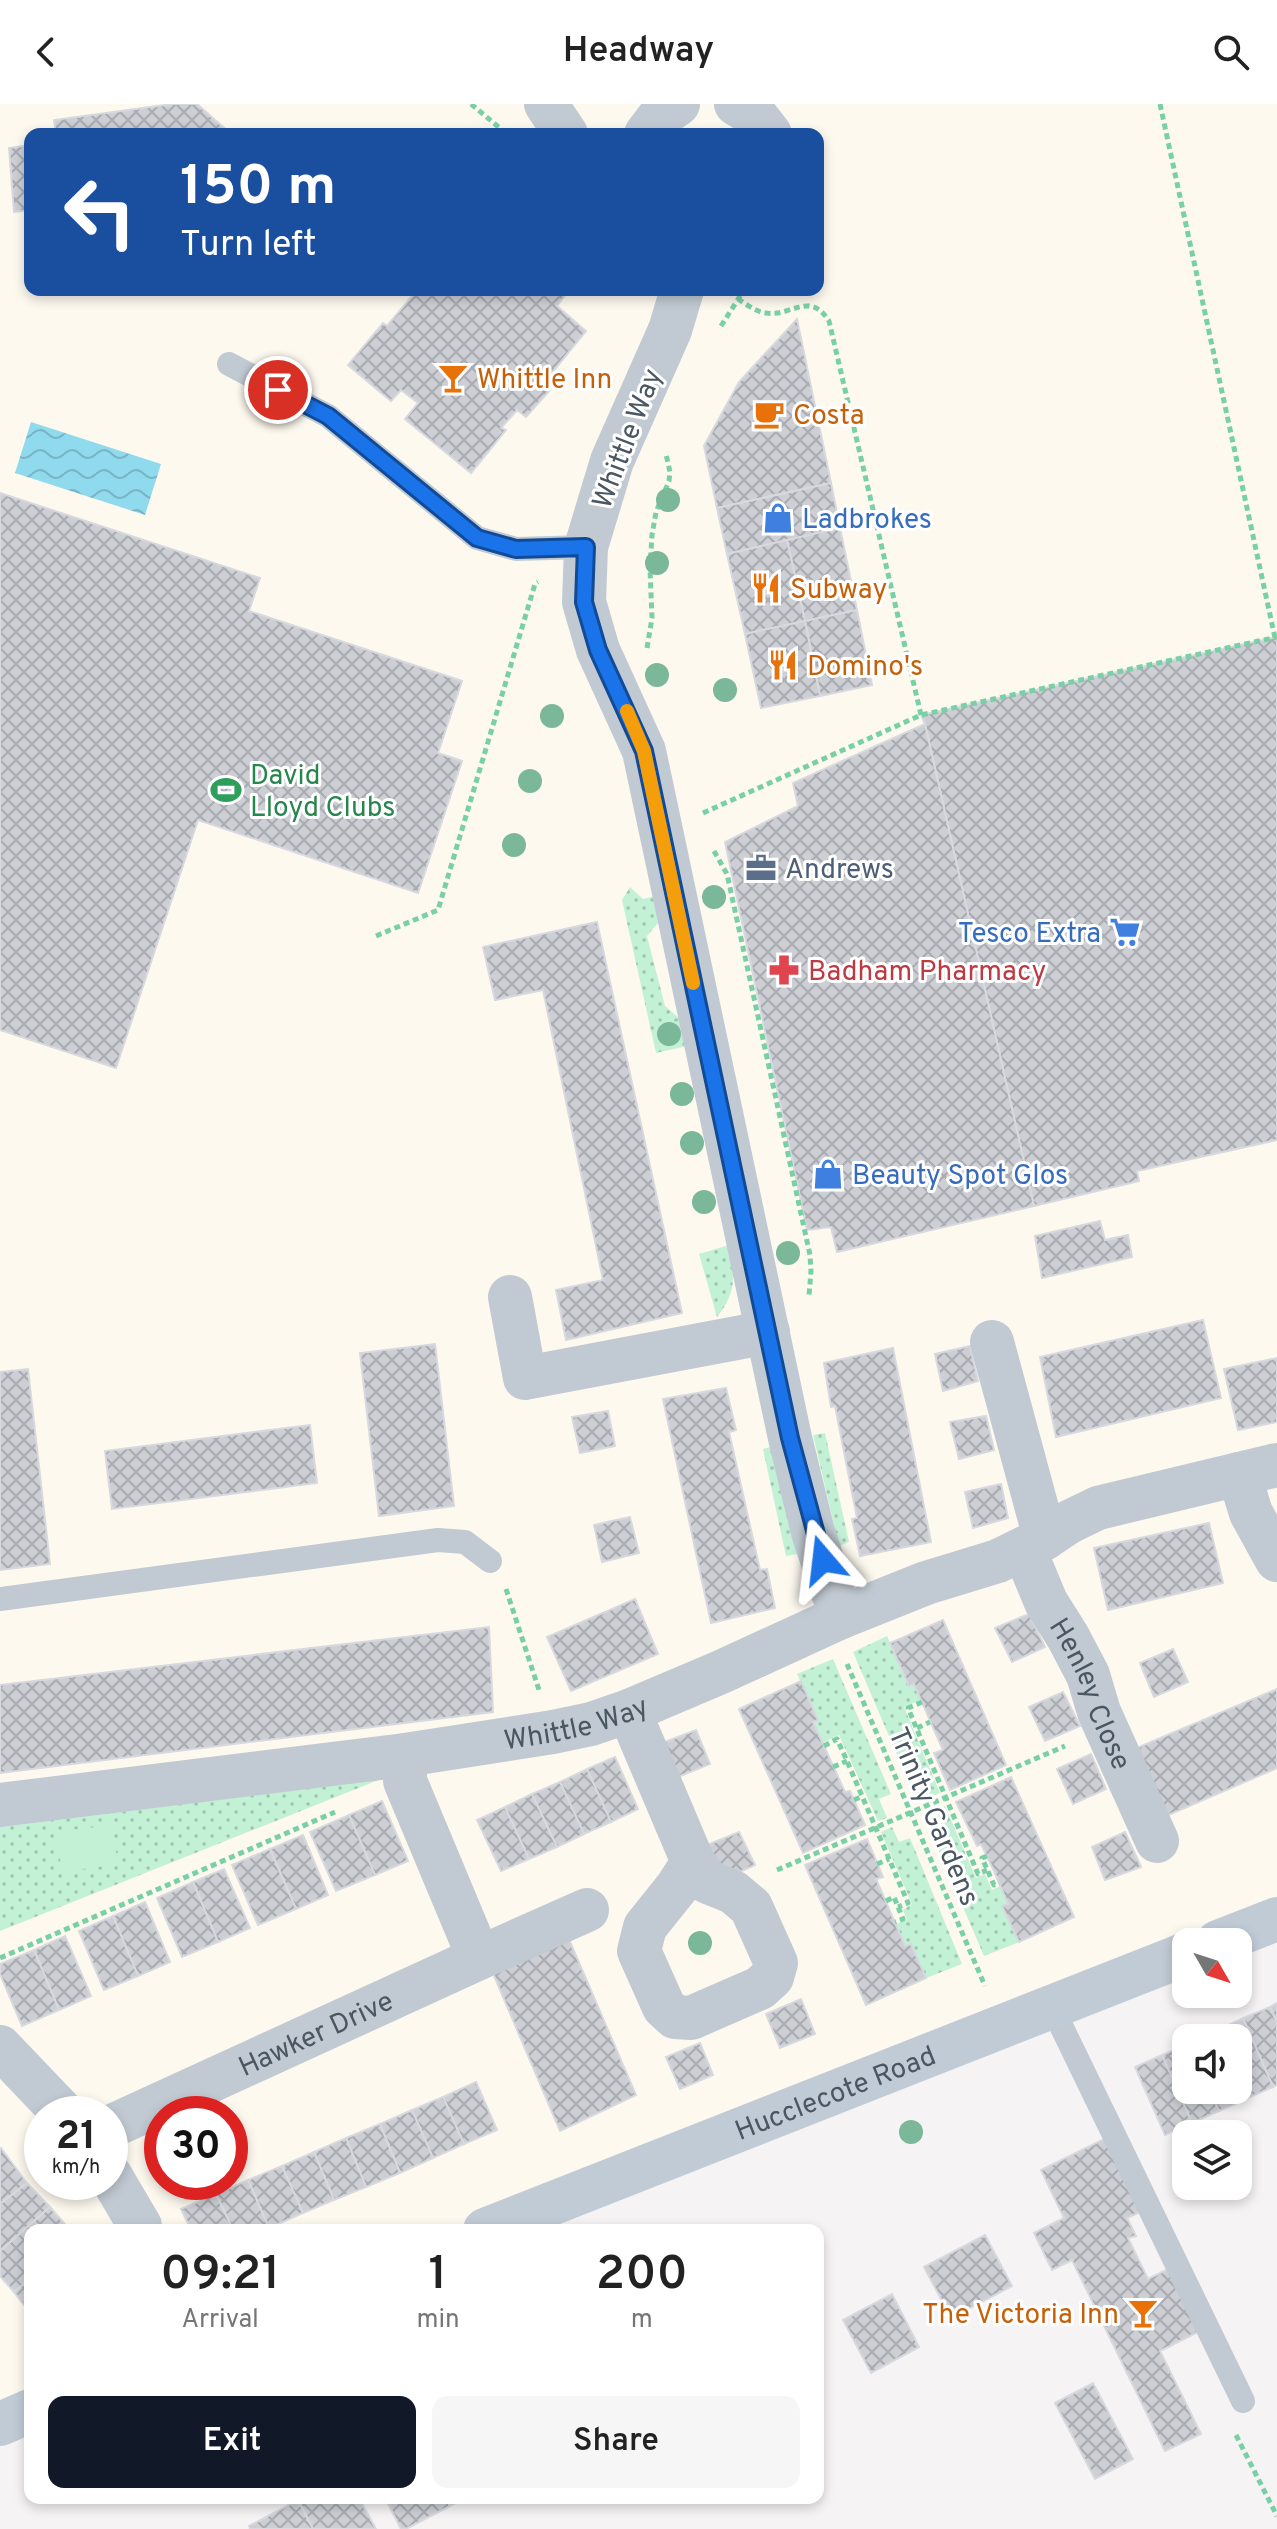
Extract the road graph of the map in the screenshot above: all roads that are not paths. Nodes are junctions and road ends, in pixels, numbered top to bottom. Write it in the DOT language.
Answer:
graph roads {
  1 [pos="546,104"];
  2 [pos="675,104"];
  3 [pos="736,104"];
  4 [pos="776,104"];
  5 [pos="562,128"];
  6 [pos="651,128"];
  7 [pos="765,128"];
  8 [pos="777,128"];
  9 [pos="680,296"];
  10 [pos="229,364"];
  11 [pos="586,547"];
  12 [pos="510,1297"];
  13 [pos="768,1332"];
  14 [pos="992,1342"];
  15 [pos="1258,1470"];
  16 [pos="1034,1544"];
  17 [pos="1277,1560"];
  18 [pos="490,1561"];
  19 [pos="0,1599"];
  20 [pos="835,1620"];
  21 [pos="629,1711"];
  22 [pos="405,1768"];
  23 [pos="0,1805"];
  24 [pos="1157,1841"];
  25 [pos="693,1862"];
  26 [pos="587,1910"];
  27 [pos="1277,1919"];
  28 [pos="1252,1929"];
  29 [pos="479,1958"];
  30 [pos="1172,1960"];
  31 [pos="1052,2007"];
  32 [pos="0,2047"];
  33 [pos="47,2096"];
  34 [pos="128,2119"];
  35 [pos="125,2200"];
  36 [pos="139,2224"];
  37 [pos="500,2224"];
  38 [pos="1243,2401"];
  39 [pos="24,2414"];
  40 [pos="0,2424"];
  1 -- 5 [label="street"];
  2 -- 6 [label="street"];
  3 -- 7 [label="street"];
  4 -- 8 [label="lane"];
  9 -- 11 [label="street, Whittle Way"];
  10 -- 11 [label="lane"];
  11 -- 13 [label="street, Whittle Way"];
  12 -- 13 [label="street"];
  13 -- 20 [label="street, Whittle Way"];
  14 -- 16 [label="street, Henley Close"];
  15 -- 16 [label="street"];
  15 -- 17 [label="street"];
  16 -- 20 [label="street"];
  16 -- 24 [label="street, Henley Close"];
  18 -- 19 [label="lane"];
  20 -- 21 [label="street, Whittle Way"];
  21 -- 22 [label="street, Whittle Way"];
  21 -- 25 [label="street"];
  22 -- 23 [label="street, Whittle Way"];
  22 -- 29 [label="street"];
  25 -- 25 [label="street"];
  26 -- 29 [label="street, Hawker Drive"];
  27 -- 28 [label="street"];
  29 -- 34 [label="street, Hawker Drive"];
  30 -- 31 [label="street, Hucclecote Road"];
  31 -- 37 [label="street, Hucclecote Road"];
  31 -- 38 [label="lane"];
  32 -- 33 [label="street"];
  35 -- 36 [label="street"];
  39 -- 40 [label="street"];
}
